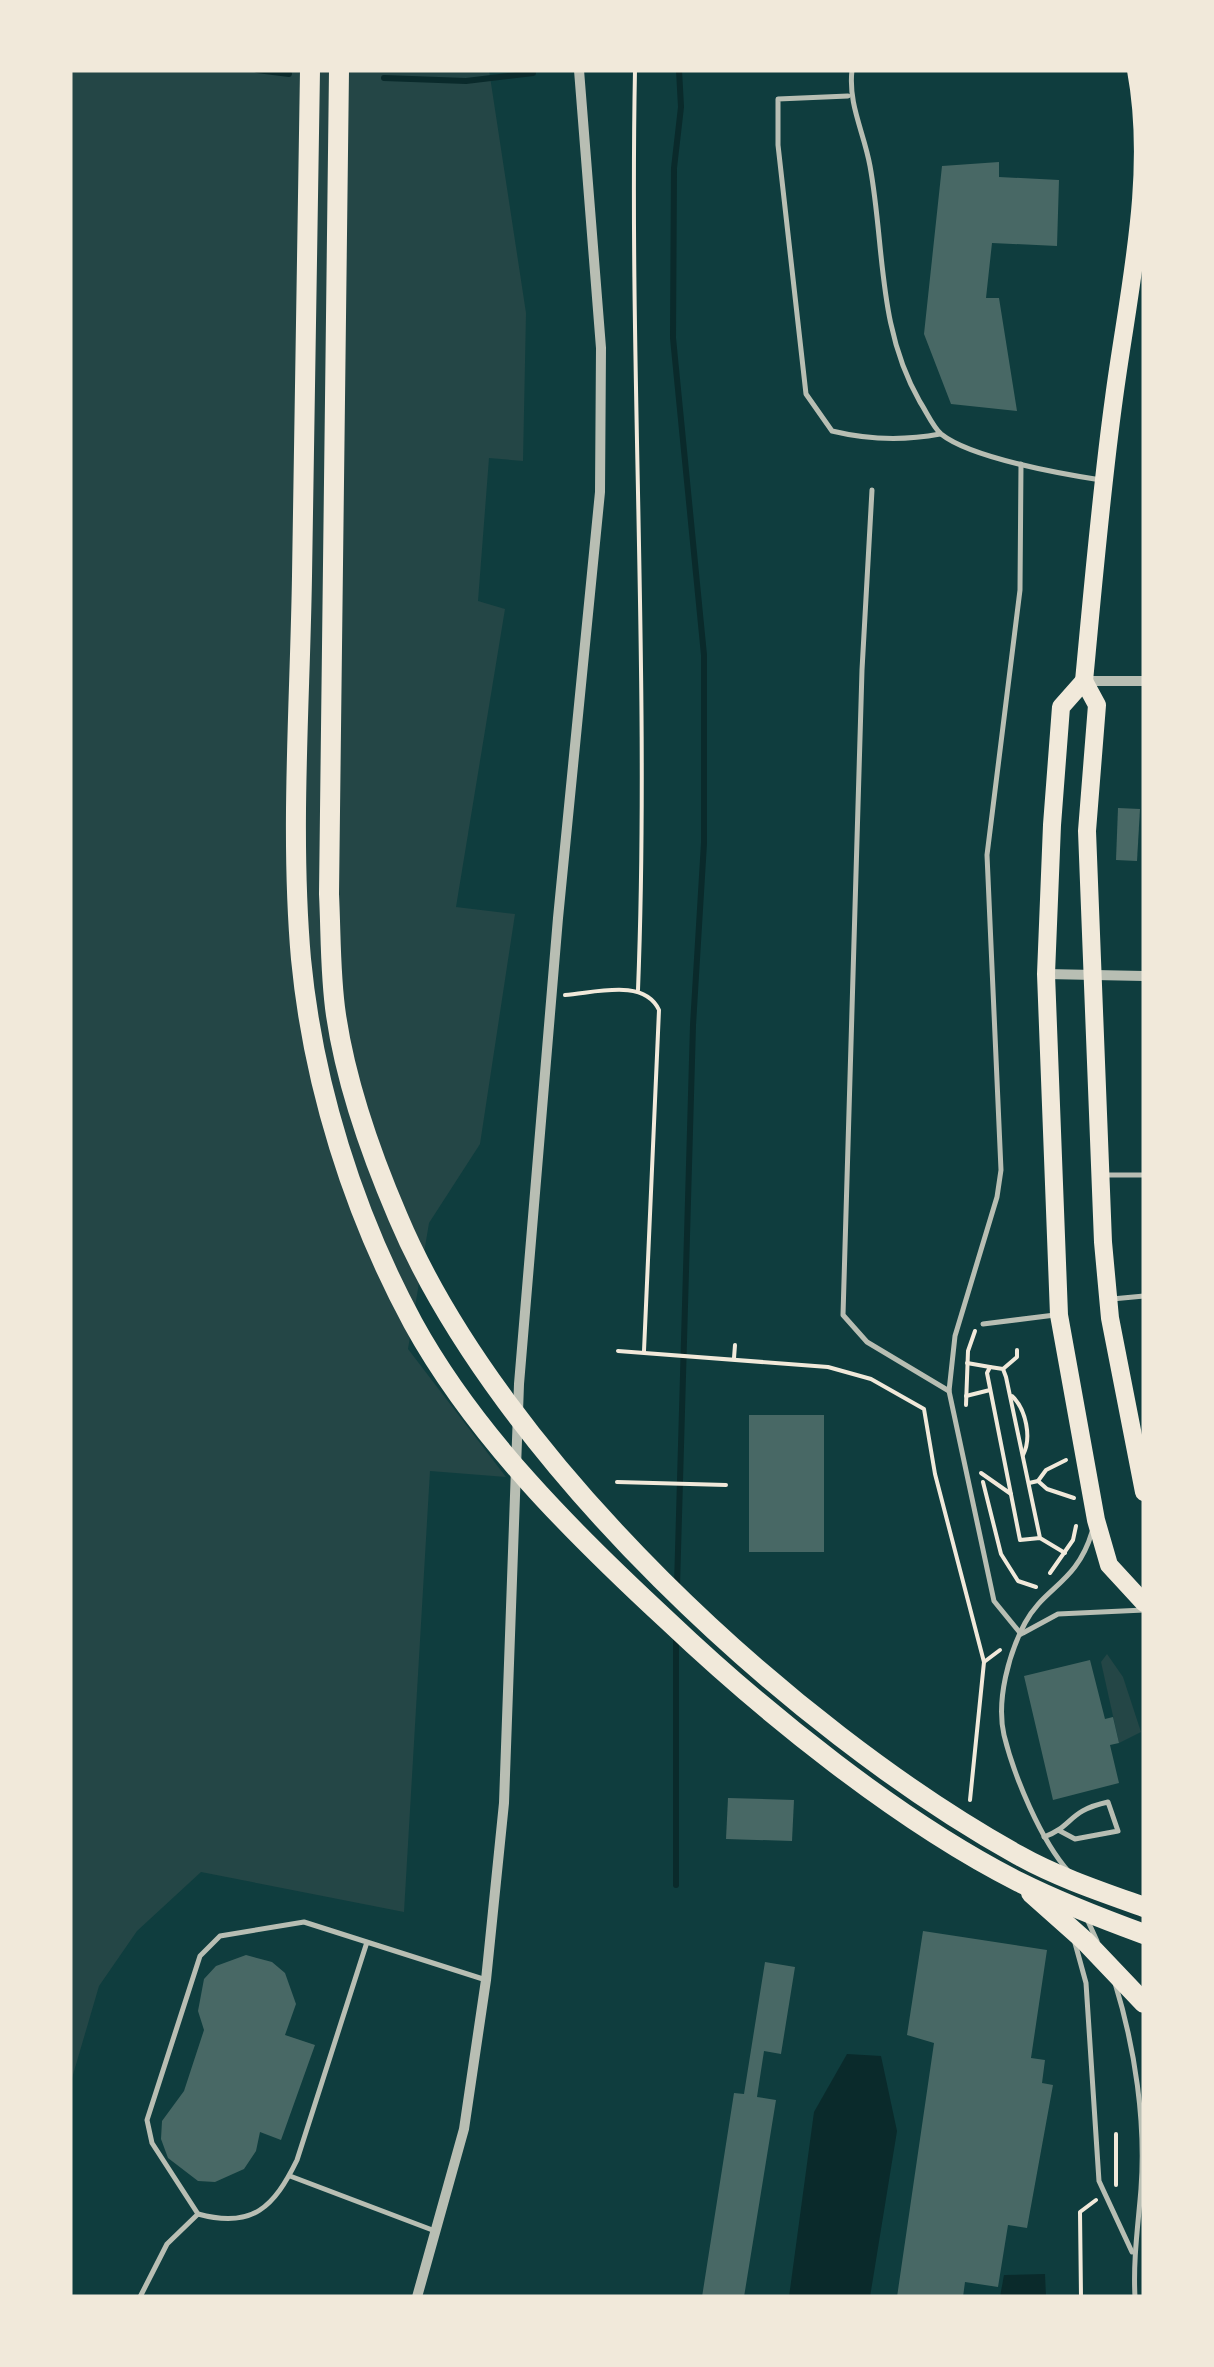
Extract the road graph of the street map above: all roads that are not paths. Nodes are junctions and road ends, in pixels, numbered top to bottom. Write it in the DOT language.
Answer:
graph roads {
  1 [pos="310,70"];
  2 [pos="339,70"];
  3 [pos="579,70"];
  4 [pos="852,70"];
  5 [pos="1136,70"];
  6 [pos="849,96"];
  7 [pos="940,434"];
  8 [pos="1022,464"];
  9 [pos="1104,480"];
  10 [pos="872,490"];
  11 [pos="1084,681"];
  12 [pos="1144,681"];
  13 [pos="1046,974"];
  14 [pos="1094,975"];
  15 [pos="1144,976"];
  16 [pos="1100,1175"];
  17 [pos="1144,1175"];
  18 [pos="1144,1296"];
  19 [pos="1109,1300"];
  20 [pos="1059,1314"];
  21 [pos="983,1324"];
  22 [pos="948,1391"];
  23 [pos="1144,1492"];
  24 [pos="1086,1520"];
  25 [pos="1144,1606"];
  26 [pos="1022,1634"];
  27 [pos="1060,1831"];
  28 [pos="1044,1837"];
  29 [pos="1048,1850"];
  30 [pos="1045,1876"];
  31 [pos="1019,1882"];
  32 [pos="1050,1890"];
  33 [pos="1144,1907"];
  34 [pos="1144,1934"];
  35 [pos="366,1942"];
  36 [pos="486,1980"];
  37 [pos="1144,2003"];
  38 [pos="290,2176"];
  39 [pos="198,2214"];
  40 [pos="435,2231"];
  41 [pos="1133,2254"];
  42 [pos="140,2297"];
  43 [pos="417,2297"];
  44 [pos="1135,2297"];
  1 -- 31 [label="highway"];
  2 -- 33 [label="highway"];
  3 -- 36 [label="street"];
  4 -- 6 [label="lane"];
  5 -- 9 [label="main road"];
  6 -- 7 [label="lane"];
  6 -- 7 [label="lane"];
  7 -- 8 [label="lane"];
  8 -- 9 [label="lane"];
  8 -- 22 [label="lane"];
  9 -- 11 [label="main road"];
  10 -- 22 [label="lane"];
  11 -- 12 [label="street"];
  11 -- 13 [label="main road"];
  11 -- 14 [label="main road"];
  13 -- 14 [label="street"];
  13 -- 20 [label="main road"];
  14 -- 15 [label="street"];
  14 -- 16 [label="main road"];
  16 -- 17 [label="lane"];
  16 -- 19 [label="main road"];
  18 -- 19 [label="lane"];
  19 -- 23 [label="main road"];
  20 -- 21 [label="lane"];
  20 -- 24 [label="main road"];
  22 -- 26 [label="lane"];
  24 -- 25 [label="main road"];
  24 -- 26 [label="lane"];
  25 -- 26 [label="lane"];
  26 -- 28 [label="lane"];
  27 -- 27 [label="lane"];
  27 -- 28 [label="lane"];
  28 -- 29 [label="lane"];
  29 -- 30 [label="lane"];
  29 -- 41 [label="lane"];
  31 -- 34 [label="highway"];
  31 -- 37 [label="highway"];
  32 -- 41 [label="lane"];
  35 -- 36 [label="lane"];
  35 -- 38 [label="lane"];
  35 -- 39 [label="lane"];
  36 -- 40 [label="street"];
  38 -- 39 [label="lane"];
  38 -- 40 [label="lane"];
  39 -- 42 [label="lane"];
  40 -- 43 [label="street"];
  41 -- 44 [label="lane"];
}
